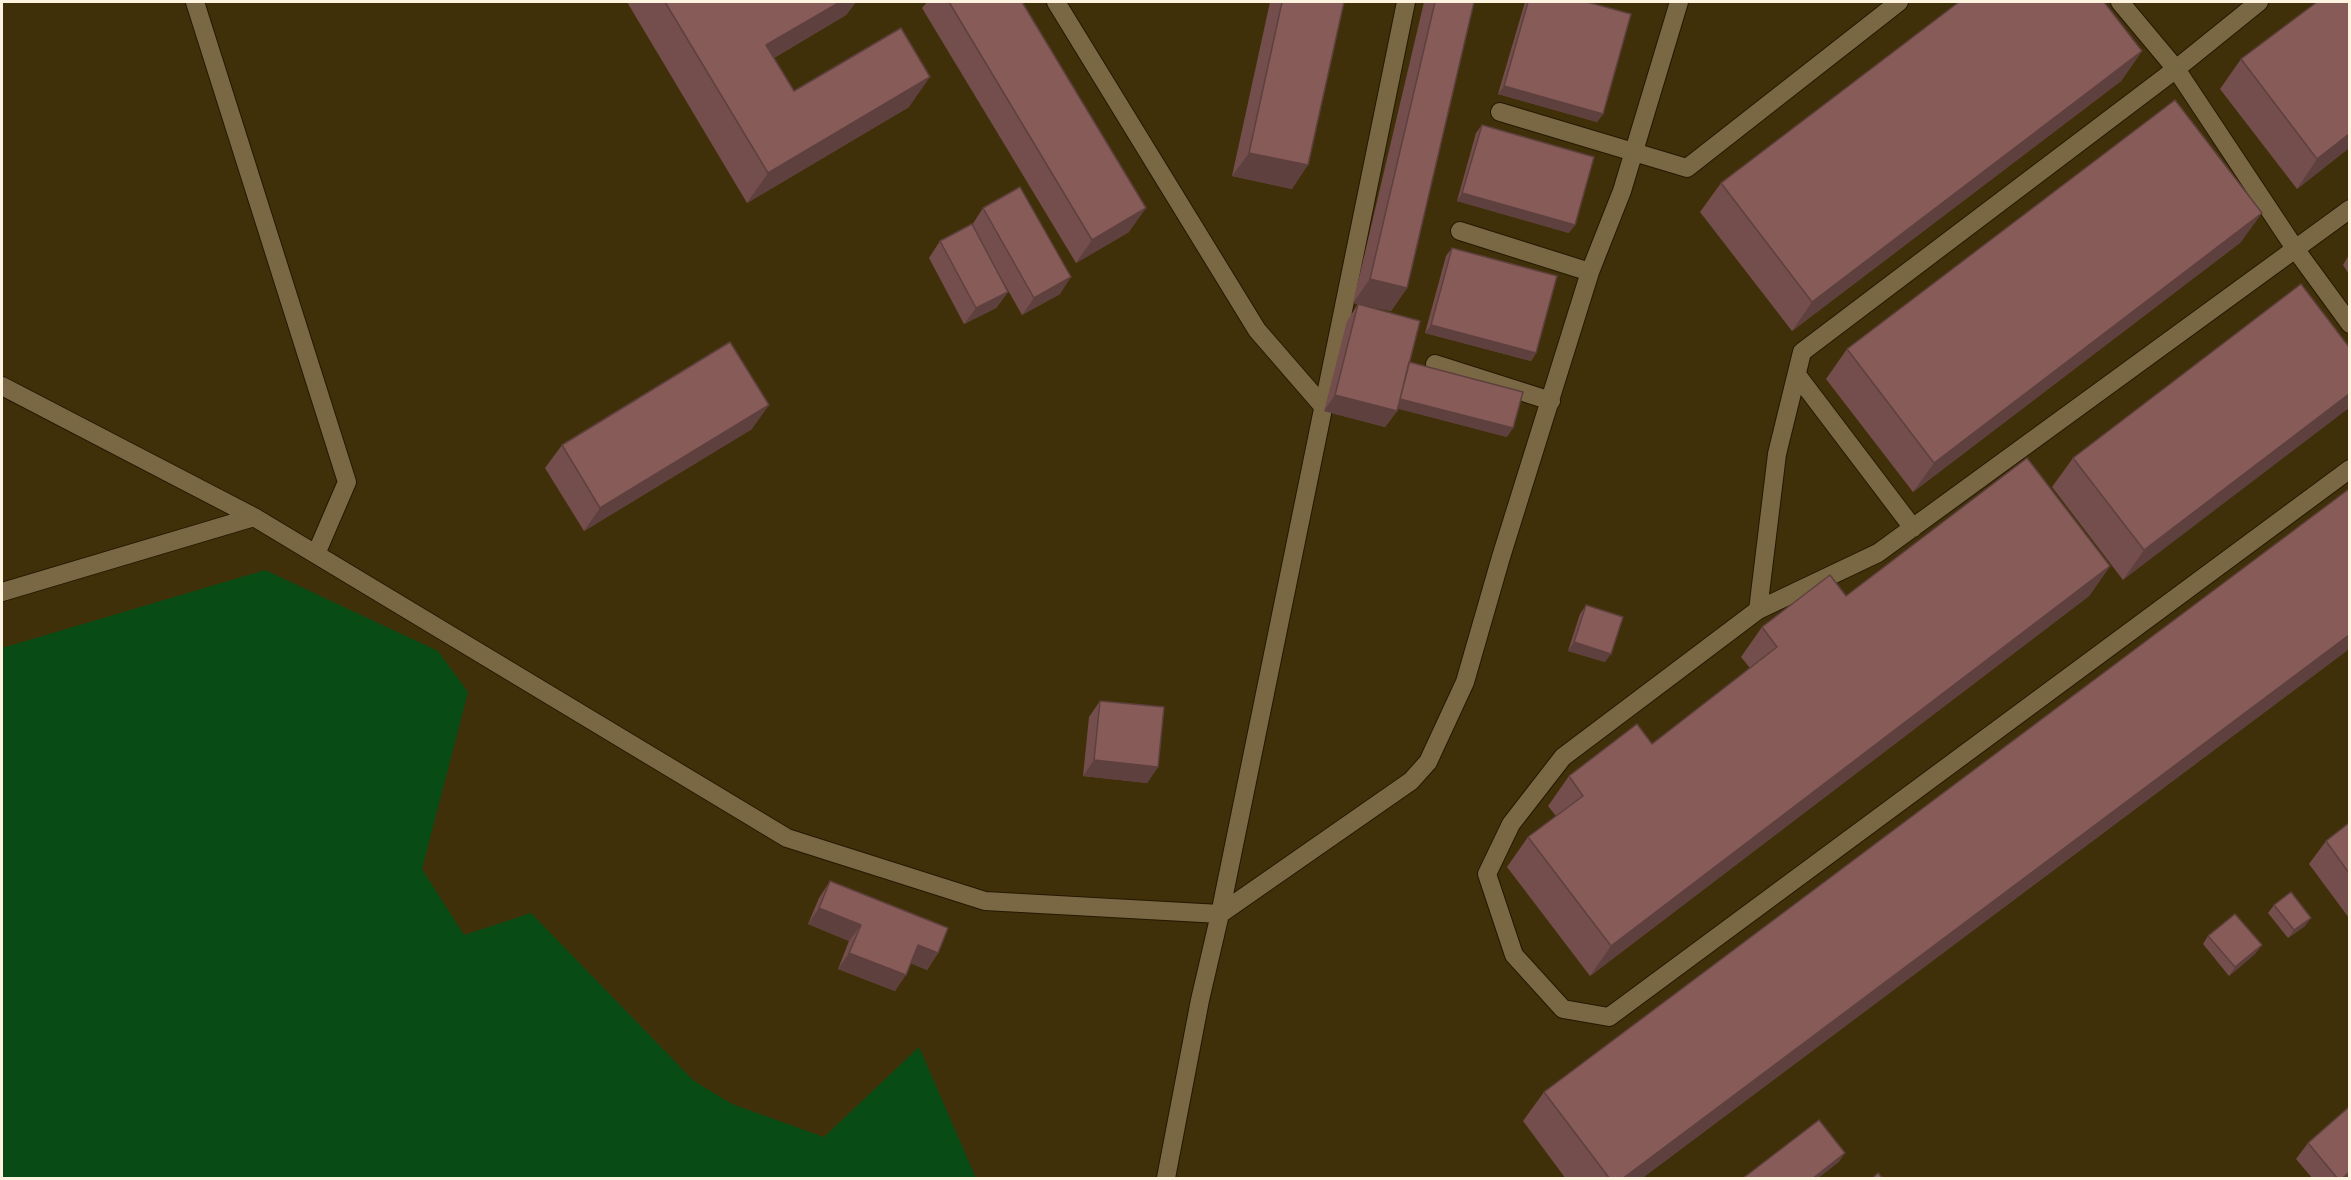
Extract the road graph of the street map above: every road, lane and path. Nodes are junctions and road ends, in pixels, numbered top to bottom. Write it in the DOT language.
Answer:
graph roads {
  1 [pos="195,2"];
  2 [pos="1056,2"];
  3 [pos="1406,2"];
  4 [pos="1679,2"];
  5 [pos="1899,2"];
  6 [pos="2120,2"];
  7 [pos="2259,2"];
  8 [pos="2176,69"];
  9 [pos="1500,112"];
  10 [pos="1634,150"];
  11 [pos="2349,209"];
  12 [pos="1460,231"];
  13 [pos="2296,250"];
  14 [pos="1590,272"];
  15 [pos="2349,324"];
  16 [pos="1435,364"];
  17 [pos="1797,375"];
  18 [pos="2,386"];
  19 [pos="1551,402"];
  20 [pos="1322,405"];
  21 [pos="2349,469"];
  22 [pos="254,517"];
  23 [pos="1913,528"];
  24 [pos="316,554"];
  25 [pos="2,592"];
  26 [pos="1758,610"];
  27 [pos="1220,914"];
  28 [pos="1166,1179"];
  1 -- 24 [label="lane"];
  2 -- 20 [label="lane"];
  3 -- 20 [label="lane"];
  4 -- 10 [label="lane"];
  5 -- 10 [label="lane"];
  6 -- 8 [label="lane"];
  7 -- 8 [label="lane"];
  8 -- 13 [label="lane"];
  8 -- 17 [label="lane"];
  9 -- 10 [label="lane"];
  10 -- 14 [label="lane"];
  11 -- 13 [label="lane"];
  12 -- 14 [label="lane"];
  13 -- 15 [label="lane"];
  13 -- 23 [label="lane"];
  14 -- 19 [label="lane"];
  16 -- 19 [label="lane"];
  17 -- 23 [label="lane"];
  17 -- 26 [label="lane"];
  18 -- 22 [label="lane"];
  19 -- 27 [label="lane"];
  20 -- 27 [label="lane"];
  21 -- 26 [label="lane"];
  22 -- 24 [label="lane"];
  22 -- 25 [label="lane"];
  23 -- 26 [label="lane"];
  24 -- 27 [label="lane"];
  27 -- 28 [label="lane"];
}
